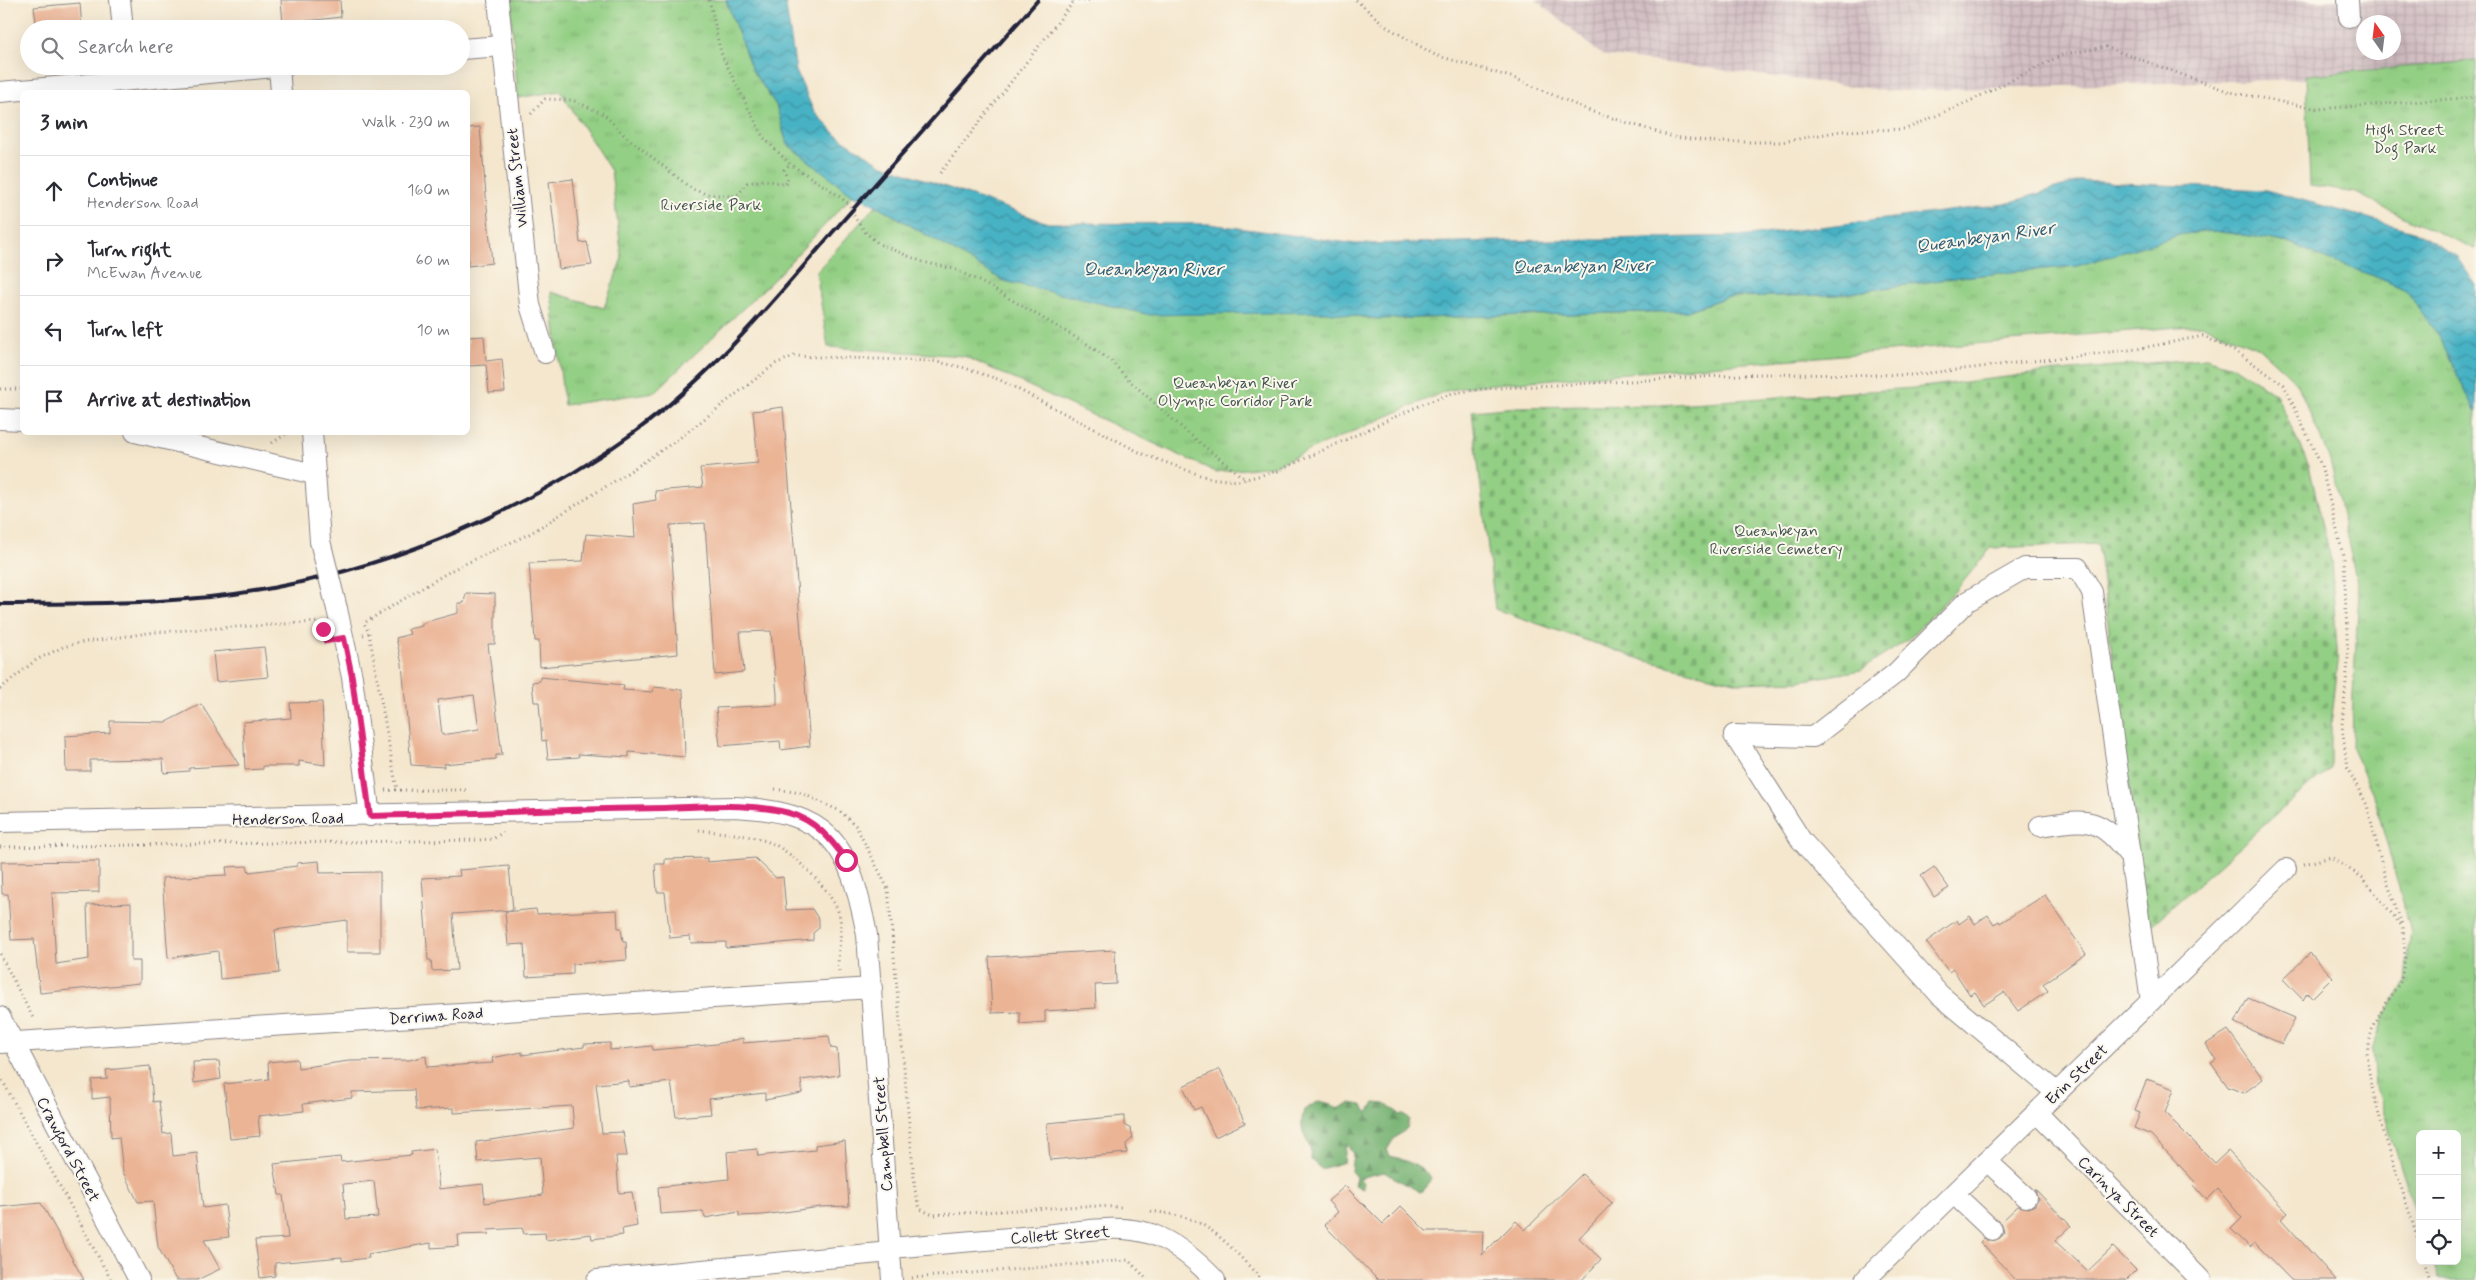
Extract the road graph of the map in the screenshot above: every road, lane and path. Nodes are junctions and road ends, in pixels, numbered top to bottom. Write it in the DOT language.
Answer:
graph roads {
  1 [pos="120,0"];
  2 [pos="498,0"];
  3 [pos="708,0"];
  4 [pos="1073,0"];
  5 [pos="1092,0"];
  6 [pos="1356,0"];
  7 [pos="122,20"];
  8 [pos="502,46"];
  9 [pos="470,49"];
  10 [pos="114,75"];
  11 [pos="282,75"];
  12 [pos="281,90"];
  13 [pos="0,92"];
  14 [pos="2476,97"];
  15 [pos="512,133"];
  16 [pos="790,164"];
  17 [pos="940,173"];
  18 [pos="545,353"];
  19 [pos="20,388"];
  20 [pos="0,389"];
  21 [pos="0,419"];
  22 [pos="20,420"];
  23 [pos="148,435"];
  24 [pos="285,435"];
  25 [pos="312,435"];
  26 [pos="270,443"];
  27 [pos="314,474"];
  28 [pos="1246,480"];
  29 [pos="323,626"];
  30 [pos="369,634"];
  31 [pos="344,638"];
  32 [pos="0,689"];
  33 [pos="397,790"];
  34 [pos="370,816"];
  35 [pos="0,822"];
  36 [pos="2040,826"];
  37 [pos="505,828"];
  38 [pos="689,828"];
  39 [pos="0,847"];
  40 [pos="2130,857"];
  41 [pos="2286,869"];
  42 [pos="2403,927"];
  43 [pos="0,954"];
  44 [pos="872,988"];
  45 [pos="842,990"];
  46 [pos="2151,1001"];
  47 [pos="0,1017"];
  48 [pos="45,1040"];
  49 [pos="6,1042"];
  50 [pos="0,1076"];
  51 [pos="2057,1093"];
  52 [pos="2036,1113"];
  53 [pos="1987,1161"];
  54 [pos="1954,1194"];
  55 [pos="2026,1197"];
  56 [pos="1992,1230"];
  57 [pos="2416,1233"];
  58 [pos="890,1250"];
  59 [pos="2425,1265"];
  60 [pos="892,1279"];
  61 [pos="919,1279"];
  62 [pos="111,1280"];
  63 [pos="139,1280"];
  64 [pos="597,1280"];
  65 [pos="1148,1280"];
  66 [pos="1215,1280"];
  67 [pos="1865,1280"];
  68 [pos="2201,1280"];
  69 [pos="2430,1280"];
  1 -- 7 [label="street"];
  2 -- 8 [label="street, William Street"];
  3 -- 16 [label="path"];
  4 -- 5 [label="path"];
  4 -- 17 [label="path"];
  6 -- 14 [label="path"];
  8 -- 9 [label="street"];
  8 -- 15 [label="street, William Street"];
  10 -- 13 [label="street"];
  11 -- 12 [label="street"];
  15 -- 16 [label="path"];
  15 -- 18 [label="street, William Street"];
  16 -- 28 [label="path"];
  19 -- 20 [label="path"];
  21 -- 22 [label="street"];
  23 -- 27 [label="street"];
  24 -- 26 [label="path"];
  25 -- 27 [label="street"];
  27 -- 31 [label="street, bridge"];
  28 -- 30 [label="path"];
  28 -- 42 [label="path"];
  29 -- 32 [label="path"];
  30 -- 31 [label="path"];
  30 -- 33 [label="path"];
  31 -- 34 [label="street"];
  34 -- 35 [label="street, Henderson Road"];
  34 -- 44 [label="street, Henderson Road"];
  36 -- 40 [label="street"];
  37 -- 39 [label="path"];
  38 -- 45 [label="path"];
  40 -- 46 [label="street"];
  40 -- 51 [label="street"];
  41 -- 42 [label="path"];
  41 -- 46 [label="street, Erin Street"];
  42 -- 57 [label="path"];
  43 -- 48 [label="path"];
  44 -- 45 [label="street, Derrima Road"];
  44 -- 58 [label="street, Campbell Street"];
  45 -- 48 [label="street, Derrima Road"];
  46 -- 51 [label="street, Erin Street"];
  47 -- 49 [label="street, Crawford Street"];
  48 -- 49 [label="street, Derrima Road"];
  49 -- 63 [label="street, Crawford Street"];
  50 -- 62 [label="path"];
  51 -- 52 [label="street, Erin Street"];
  52 -- 53 [label="street, Erin Street"];
  52 -- 68 [label="street, Carinya Street"];
  53 -- 54 [label="street, Erin Street"];
  53 -- 55 [label="street"];
  54 -- 56 [label="street"];
  54 -- 67 [label="street, Erin Street"];
  58 -- 60 [label="street, Campbell Street"];
  58 -- 64 [label="street, Collett Street"];
  58 -- 66 [label="street, Collett Street"];
  59 -- 69 [label="path"];
  60 -- 61 [label="path"];
  61 -- 65 [label="path"];
}
